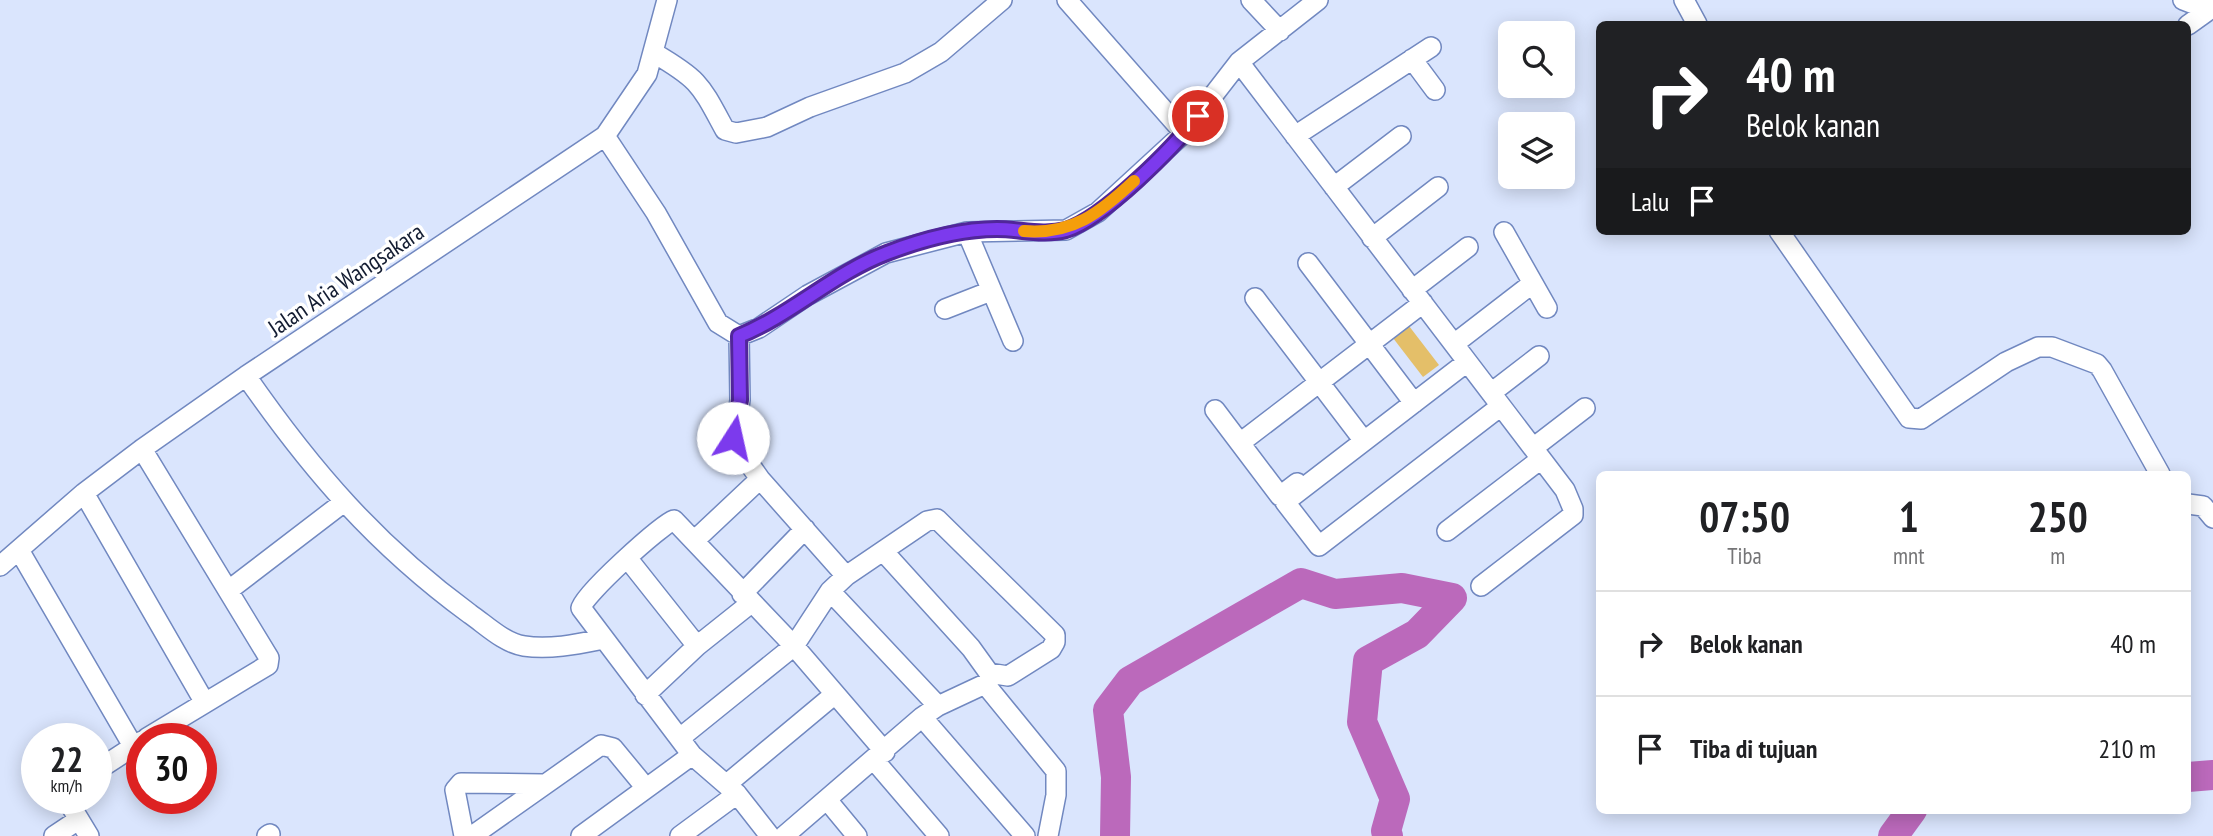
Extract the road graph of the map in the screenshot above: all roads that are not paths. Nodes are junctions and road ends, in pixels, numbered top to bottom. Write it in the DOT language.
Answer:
graph roads {
  1 [pos="667,0"];
  2 [pos="1002,0"];
  3 [pos="1067,0"];
  4 [pos="1251,0"];
  5 [pos="1318,0"];
  6 [pos="1684,0"];
  7 [pos="2183,0"];
  8 [pos="2211,8"];
  9 [pos="1695,21"];
  10 [pos="2191,23"];
  11 [pos="1280,31"];
  12 [pos="1431,47"];
  13 [pos="654,53"];
  14 [pos="1412,59"];
  15 [pos="1239,62"];
  16 [pos="1435,90"];
  17 [pos="1184,133"];
  18 [pos="1401,135"];
  19 [pos="605,136"];
  20 [pos="1295,136"];
  21 [pos="1334,187"];
  22 [pos="1438,187"];
  23 [pos="967,232"];
  24 [pos="1504,232"];
  25 [pos="1782,235"];
  26 [pos="1372,238"];
  27 [pos="1468,247"];
  28 [pos="1308,263"];
  29 [pos="1533,284"];
  30 [pos="991,291"];
  31 [pos="1417,297"];
  32 [pos="1255,298"];
  33 [pos="1547,308"];
  34 [pos="945,309"];
  35 [pos="739,336"];
  36 [pos="1013,341"];
  37 [pos="1370,344"];
  38 [pos="1461,354"];
  39 [pos="1539,356"];
  40 [pos="246,376"];
  41 [pos="1320,382"];
  42 [pos="1496,399"];
  43 [pos="1412,400"];
  44 [pos="1585,408"];
  45 [pos="1215,410"];
  46 [pos="1362,438"];
  47 [pos="1240,443"];
  48 [pos="142,449"];
  49 [pos="1537,454"];
  50 [pos="2158,471"];
  51 [pos="760,479"];
  52 [pos="84,493"];
  53 [pos="344,502"];
  54 [pos="2191,505"];
  55 [pos="2213,519"];
  56 [pos="805,529"];
  57 [pos="1447,531"];
  58 [pos="694,541"];
  59 [pos="19,550"];
  60 [pos="883,551"];
  61 [pos="628,559"];
  62 [pos="0,566"];
  63 [pos="846,576"];
  64 [pos="1481,586"];
  65 [pos="229,590"];
  66 [pos="830,591"];
  67 [pos="746,598"];
  68 [pos="603,639"];
  69 [pos="697,646"];
  70 [pos="794,646"];
  71 [pos="987,679"];
  72 [pos="835,694"];
  73 [pos="645,695"];
  74 [pos="205,703"];
  75 [pos="930,712"];
  76 [pos="128,723"];
  77 [pos="172,723"];
  78 [pos="680,738"];
  79 [pos="692,755"];
  80 [pos="880,756"];
  81 [pos="543,784"];
  82 [pos="646,788"];
  83 [pos="732,789"];
  84 [pos="828,801"];
  85 [pos="83,828"];
  86 [pos="683,835"];
  87 [pos="54,836"];
  88 [pos="464,836"];
  89 [pos="472,836"];
  90 [pos="581,836"];
  91 [pos="770,836"];
  92 [pos="784,836"];
  93 [pos="857,836"];
  94 [pos="939,836"];
  95 [pos="1025,836"];
  96 [pos="1048,836"];
  1 -- 13 [label="street, Jalan Aria Wangsakara"];
  2 -- 13 [label="street"];
  3 -- 17 [label="street"];
  4 -- 11 [label="street"];
  5 -- 11 [label="street"];
  6 -- 9 [label="street"];
  7 -- 8 [label="street"];
  8 -- 10 [label="street"];
  11 -- 15 [label="street"];
  12 -- 14 [label="street"];
  13 -- 19 [label="street, Jalan Aria Wangsakara"];
  14 -- 16 [label="street"];
  14 -- 20 [label="street"];
  15 -- 17 [label="street"];
  15 -- 20 [label="street"];
  17 -- 23 [label="street"];
  18 -- 21 [label="street"];
  19 -- 35 [label="street"];
  19 -- 40 [label="street, Jalan Aria Wangsakara"];
  20 -- 21 [label="street"];
  21 -- 26 [label="street"];
  22 -- 26 [label="street"];
  23 -- 30 [label="street"];
  23 -- 35 [label="street"];
  24 -- 29 [label="street"];
  25 -- 50 [label="street"];
  26 -- 31 [label="street"];
  27 -- 31 [label="street"];
  28 -- 37 [label="street"];
  29 -- 33 [label="street"];
  29 -- 38 [label="street"];
  30 -- 34 [label="street"];
  30 -- 36 [label="street"];
  31 -- 37 [label="street"];
  31 -- 38 [label="street"];
  32 -- 41 [label="street"];
  35 -- 51 [label="street"];
  37 -- 41 [label="street"];
  37 -- 43 [label="street"];
  38 -- 42 [label="street"];
  38 -- 43 [label="street"];
  39 -- 42 [label="street"];
  40 -- 48 [label="street, Jalan Aria Wangsakara"];
  40 -- 53 [label="street"];
  41 -- 46 [label="street"];
  41 -- 47 [label="street"];
  42 -- 46 [label="street"];
  42 -- 49 [label="street"];
  43 -- 46 [label="street"];
  44 -- 49 [label="street"];
  45 -- 47 [label="street"];
  46 -- 47 [label="street"];
  48 -- 52 [label="street, Jalan Aria Wangsakara"];
  48 -- 65 [label="street"];
  49 -- 57 [label="street"];
  49 -- 64 [label="street"];
  51 -- 56 [label="street"];
  51 -- 58 [label="street"];
  52 -- 59 [label="street, Jalan Aria Wangsakara"];
  52 -- 74 [label="street"];
  53 -- 65 [label="street"];
  53 -- 68 [label="street"];
  54 -- 55 [label="street"];
  56 -- 63 [label="street"];
  56 -- 67 [label="street"];
  58 -- 61 [label="street"];
  58 -- 67 [label="street"];
  59 -- 62 [label="street, Jalan Aria Wangsakara"];
  59 -- 76 [label="street"];
  60 -- 63 [label="street"];
  60 -- 71 [label="street"];
  60 -- 71 [label="street"];
  61 -- 68 [label="street"];
  61 -- 69 [label="street"];
  63 -- 66 [label="street"];
  65 -- 74 [label="street"];
  66 -- 70 [label="street"];
  66 -- 75 [label="street"];
  67 -- 69 [label="street"];
  67 -- 70 [label="street"];
  68 -- 73 [label="street"];
  69 -- 73 [label="street"];
  70 -- 72 [label="street"];
  70 -- 78 [label="street"];
  71 -- 75 [label="street"];
  71 -- 96 [label="street"];
  72 -- 80 [label="street"];
  72 -- 83 [label="street"];
  73 -- 78 [label="street"];
  74 -- 77 [label="street"];
  75 -- 80 [label="street"];
  75 -- 95 [label="street"];
  78 -- 79 [label="street"];
  79 -- 82 [label="street"];
  79 -- 83 [label="street"];
  80 -- 84 [label="street"];
  80 -- 94 [label="street"];
  81 -- 82 [label="street"];
  81 -- 88 [label="street"];
  81 -- 89 [label="street"];
  82 -- 90 [label="street"];
  83 -- 86 [label="street"];
  83 -- 91 [label="street"];
  84 -- 92 [label="street"];
  84 -- 93 [label="street"];
  85 -- 87 [label="street"];
}
